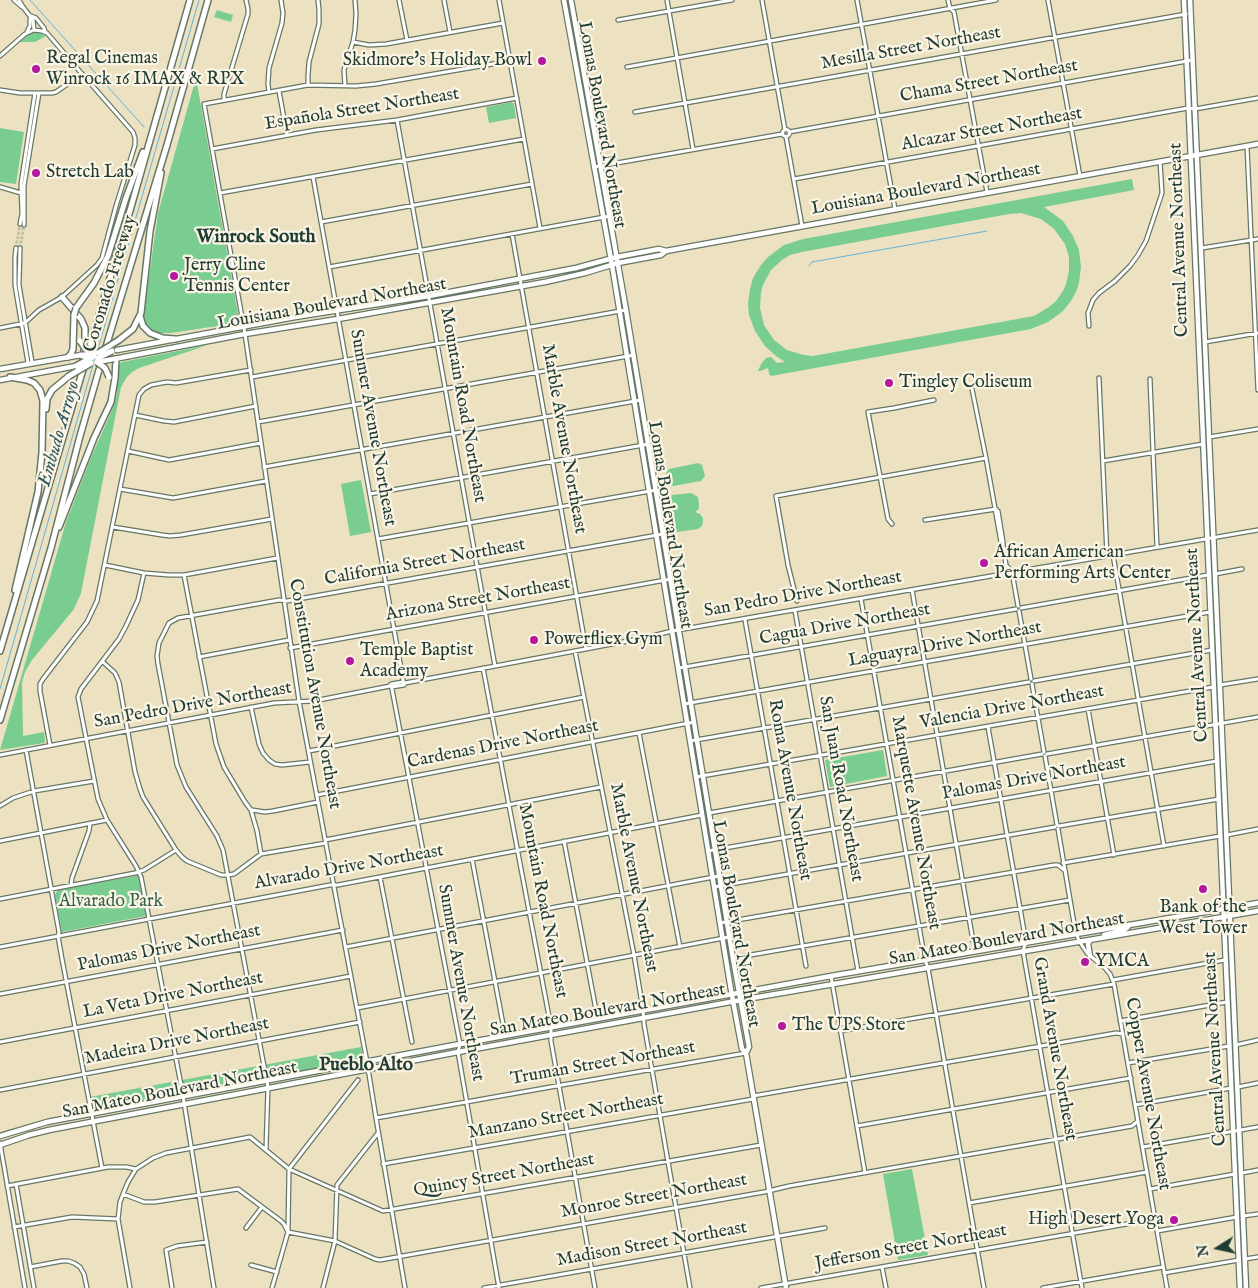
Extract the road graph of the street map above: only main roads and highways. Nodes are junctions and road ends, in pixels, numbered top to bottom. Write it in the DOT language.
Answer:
graph roads {
  1 [pos="190,0"];
  2 [pos="208,0"];
  3 [pos="564,0"];
  4 [pos="571,0"];
  5 [pos="1184,0"];
  6 [pos="1190,0"];
  7 [pos="156,118"];
  8 [pos="1258,144"];
  9 [pos="167,145"];
  10 [pos="1197,155"];
  11 [pos="1191,156"];
  12 [pos="666,251"];
  13 [pos="617,257"];
  14 [pos="610,259"];
  15 [pos="618,264"];
  16 [pos="612,265"];
  17 [pos="62,296"];
  18 [pos="140,316"];
  19 [pos="74,329"];
  20 [pos="175,339"];
  21 [pos="114,350"];
  22 [pos="78,356"];
  23 [pos="68,357"];
  24 [pos="95,358"];
  25 [pos="115,359"];
  26 [pos="107,360"];
  27 [pos="74,366"];
  28 [pos="0,368"];
  29 [pos="10,377"];
  30 [pos="80,378"];
  31 [pos="0,380"];
  32 [pos="113,391"];
  33 [pos="43,422"];
  34 [pos="51,548"];
  35 [pos="11,612"];
  36 [pos="0,651"];
  37 [pos="0,720"];
  38 [pos="1258,903"];
  39 [pos="1230,907"];
  40 [pos="1223,908"];
  41 [pos="1258,911"];
  42 [pos="1231,916"];
  43 [pos="1224,917"];
  44 [pos="1129,925"];
  45 [pos="1101,938"];
  46 [pos="1090,940"];
  47 [pos="1090,956"];
  48 [pos="739,993"];
  49 [pos="732,994"];
  50 [pos="741,1000"];
  51 [pos="734,1002"];
  52 [pos="746,1053"];
  53 [pos="0,1136"];
  54 [pos="0,1144"];
  55 [pos="785,1286"];
  56 [pos="1240,1288"];
  57 [pos="1246,1288"];
  1 -- 7 [label="highway, Coronado Freeway"];
  2 -- 9 [label="highway, Coronado Freeway"];
  3 -- 14 [label="main road, Lomas Boulevard Northeast"];
  4 -- 13 [label="main road, Lomas Boulevard Northeast"];
  5 -- 11 [label="main road, Central Avenue Northeast"];
  6 -- 10 [label="main road"];
  7 -- 19 [label="highway, bridge"];
  7 -- 30 [label="highway, Coronado Freeway"];
  8 -- 10 [label="main road, Louisiana Boulevard Northeast"];
  9 -- 18 [label="highway"];
  9 -- 34 [label="highway, Coronado Freeway"];
  10 -- 11 [label="main road, Louisiana Boulevard Northeast"];
  10 -- 39 [label="main road"];
  11 -- 12 [label="main road, Louisiana Boulevard Northeast"];
  11 -- 40 [label="main road, Central Avenue Northeast"];
  12 -- 13 [label="main road, Louisiana Boulevard Northeast"];
  12 -- 15 [label="main road, Louisiana Boulevard Northeast"];
  13 -- 14 [label="main road, Louisiana Boulevard Northeast"];
  13 -- 15 [label="main road, Lomas Boulevard Northeast"];
  14 -- 16 [label="main road, Lomas Boulevard Northeast"];
  14 -- 20 [label="main road, Louisiana Boulevard Northeast"];
  15 -- 16 [label="main road, Louisiana Boulevard Northeast"];
  15 -- 48 [label="main road, Lomas Boulevard Northeast"];
  16 -- 25 [label="main road, Louisiana Boulevard Northeast"];
  16 -- 49 [label="main road, Lomas Boulevard Northeast"];
  17 -- 30 [label="highway"];
  18 -- 20 [label="highway"];
  18 -- 24 [label="highway, bridge"];
  19 -- 23 [label="highway"];
  19 -- 24 [label="highway, bridge"];
  20 -- 21 [label="main road, Louisiana Boulevard Northeast"];
  21 -- 24 [label="highway, bridge"];
  22 -- 23 [label="main road"];
  22 -- 24 [label="highway, bridge"];
  23 -- 28 [label="main road"];
  24 -- 26 [label="highway, bridge"];
  24 -- 27 [label="highway, bridge"];
  24 -- 32 [label="highway, bridge"];
  24 -- 33 [label="highway, bridge"];
  25 -- 26 [label="main road, Louisiana Boulevard Northeast, bridge"];
  25 -- 32 [label="highway"];
  27 -- 29 [label="main road"];
  29 -- 31 [label="main road"];
  29 -- 33 [label="highway"];
  30 -- 35 [label="highway, Coronado Freeway"];
  32 -- 34 [label="highway"];
  33 -- 35 [label="highway"];
  34 -- 37 [label="highway, Coronado Freeway"];
  35 -- 36 [label="highway, Coronado Freeway"];
  38 -- 39 [label="main road, San Mateo Boulevard Northeast"];
  39 -- 40 [label="main road, San Mateo Boulevard Northeast"];
  39 -- 42 [label="main road"];
  40 -- 43 [label="main road, Central Avenue Northeast"];
  40 -- 44 [label="main road, San Mateo Boulevard Northeast"];
  41 -- 42 [label="main road, San Mateo Boulevard Northeast"];
  42 -- 43 [label="main road, San Mateo Boulevard Northeast"];
  42 -- 57 [label="main road"];
  43 -- 45 [label="main road, San Mateo Boulevard Northeast"];
  43 -- 56 [label="main road, Central Avenue Northeast"];
  44 -- 45 [label="main road"];
  44 -- 48 [label="main road, San Mateo Boulevard Northeast"];
  45 -- 46 [label="main road, San Mateo Boulevard Northeast"];
  46 -- 47 [label="main road"];
  46 -- 50 [label="main road, San Mateo Boulevard Northeast"];
  48 -- 49 [label="main road, San Mateo Boulevard Northeast"];
  48 -- 50 [label="main road, Lomas Boulevard Northeast"];
  49 -- 51 [label="main road, Lomas Boulevard Northeast"];
  49 -- 53 [label="main road, San Mateo Boulevard Northeast"];
  50 -- 51 [label="main road, San Mateo Boulevard Northeast"];
  50 -- 52 [label="main road, Lomas Boulevard Northeast"];
  51 -- 52 [label="main road, Lomas Boulevard Northeast"];
  51 -- 54 [label="main road, San Mateo Boulevard Northeast"];
  52 -- 55 [label="main road, Lomas Boulevard Northeast"];
}
